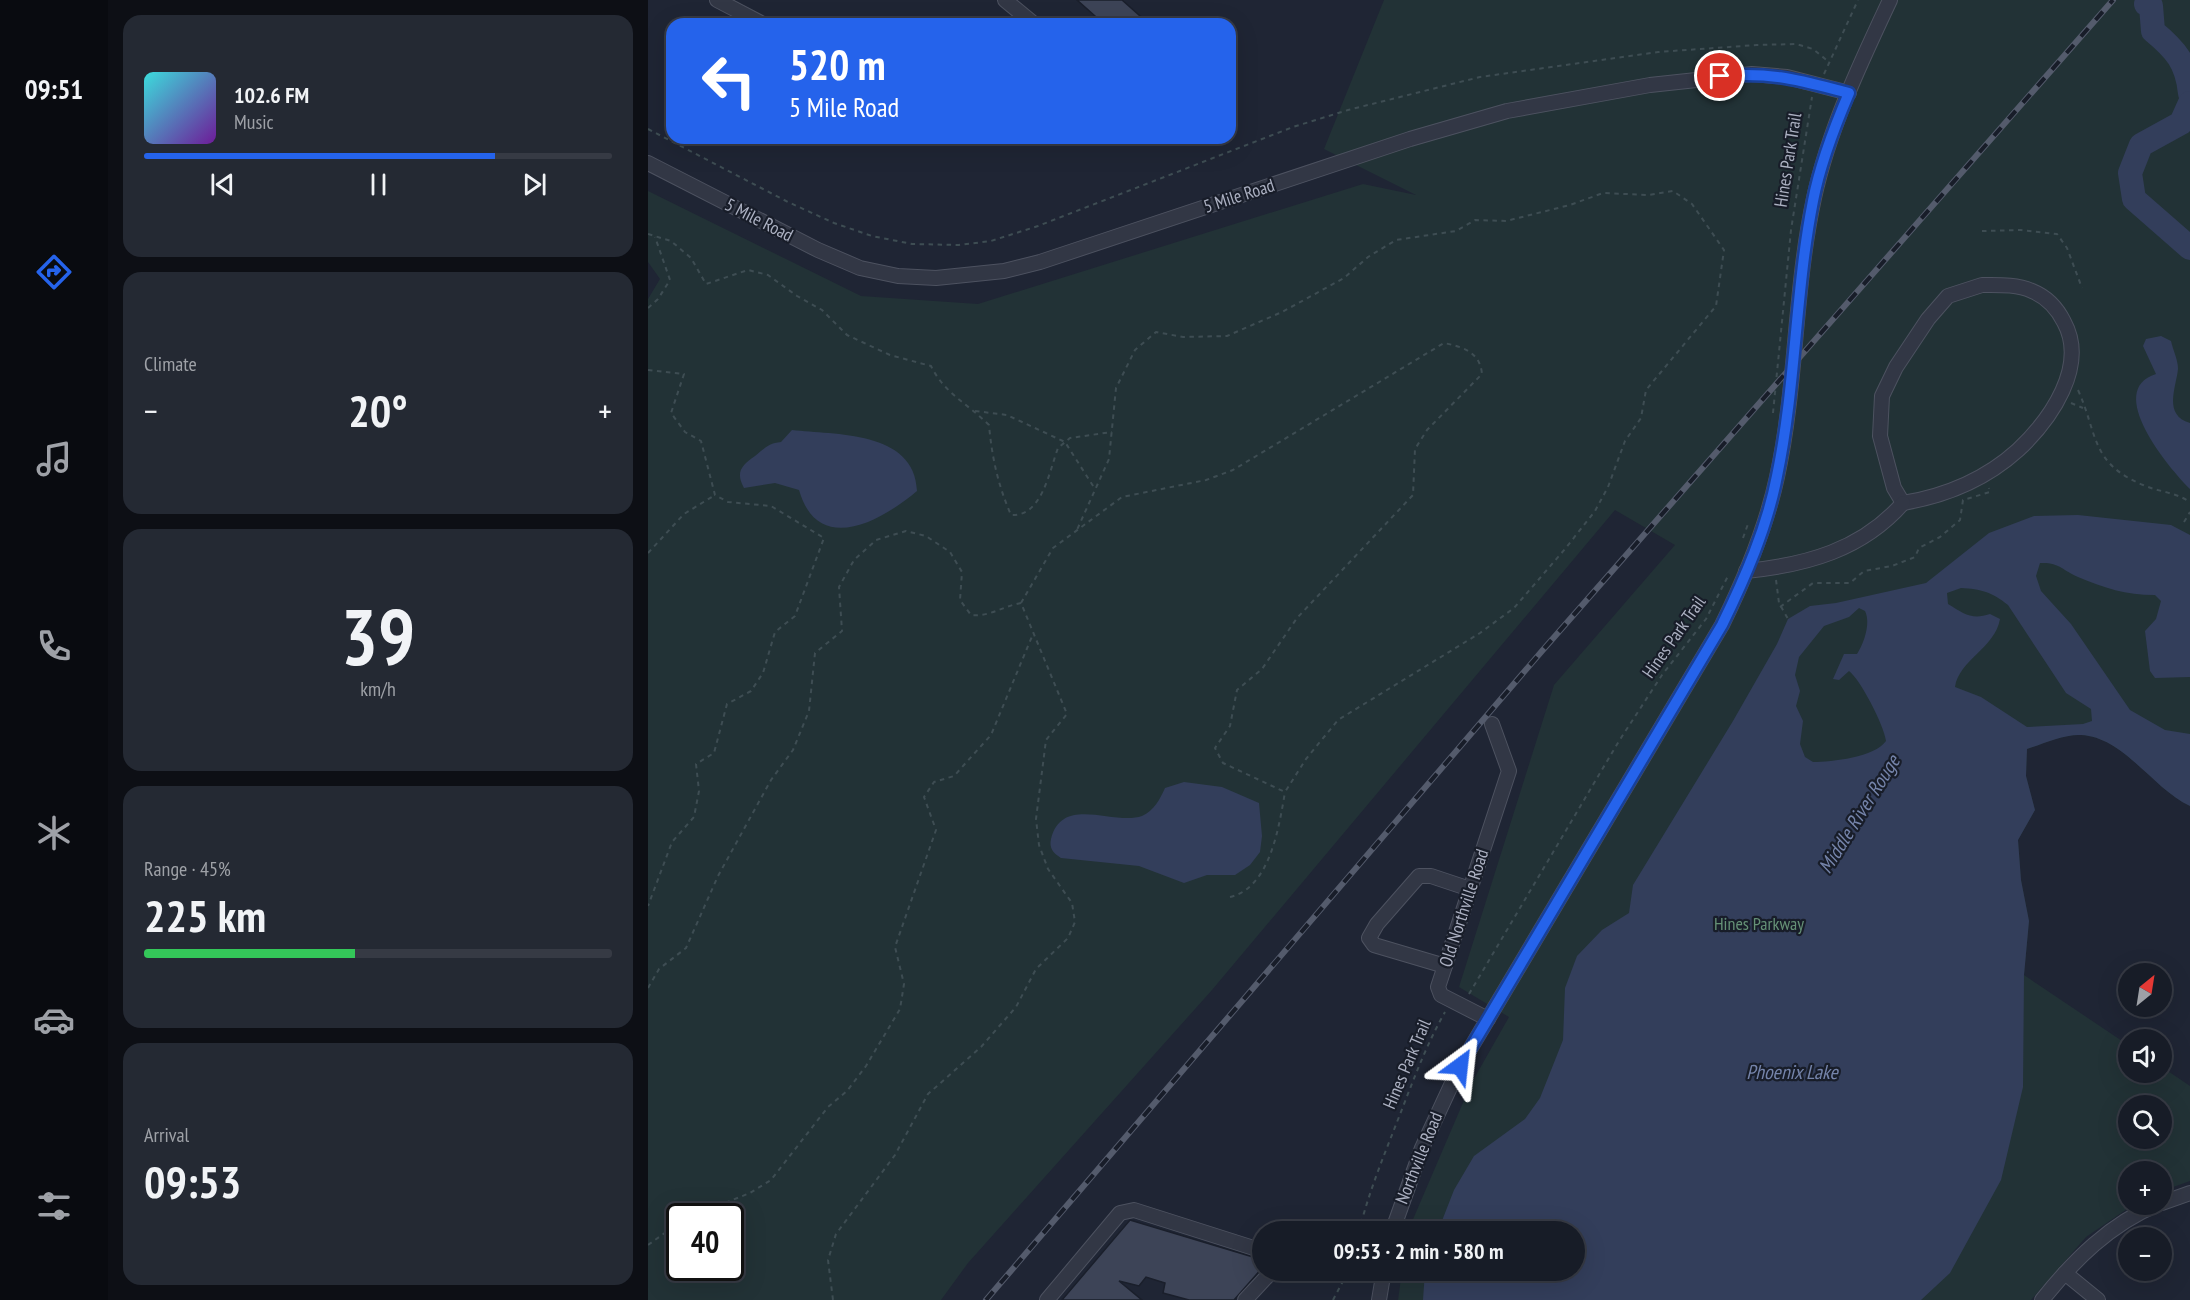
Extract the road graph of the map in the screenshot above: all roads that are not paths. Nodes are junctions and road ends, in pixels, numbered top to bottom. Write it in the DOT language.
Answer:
graph roads {
  1 [pos="717,0"];
  2 [pos="1005,0"];
  3 [pos="1890,0"];
  4 [pos="752,18"];
  5 [pos="1027,18"];
  6 [pos="1849,93"];
  7 [pos="648,163"];
  8 [pos="1903,503"];
  9 [pos="1746,571"];
  10 [pos="1492,724"];
  11 [pos="1470,889"];
  12 [pos="1445,966"];
  13 [pos="1488,1019"];
  14 [pos="2190,1193"];
  15 [pos="2172,1200"];
  16 [pos="2140,1215"];
  17 [pos="1396,1221"];
  18 [pos="1252,1248"];
  19 [pos="2065,1274"];
  20 [pos="1263,1281"];
  21 [pos="1382,1281"];
  22 [pos="1047,1300"];
  23 [pos="1245,1300"];
  24 [pos="1378,1300"];
  25 [pos="2042,1300"];
  26 [pos="2098,1300"];
  1 -- 4 [label="street"];
  2 -- 5 [label="street"];
  3 -- 6 [label="street, Northville Road"];
  6 -- 7 [label="street, 5 Mile Road"];
  6 -- 9 [label="street, Northville Road"];
  8 -- 8 [label="street"];
  8 -- 9 [label="street"];
  9 -- 13 [label="street, Northville Road"];
  10 -- 11 [label="street, Old Northville Road"];
  11 -- 12 [label="street, Old Northville Road"];
  11 -- 12 [label="street"];
  12 -- 13 [label="street, Old Northville Road"];
  13 -- 17 [label="street, Northville Road"];
  14 -- 15 [label="street"];
  16 -- 19 [label="street"];
  18 -- 22 [label="street"];
  19 -- 25 [label="street"];
  19 -- 26 [label="street"];
  20 -- 23 [label="street"];
  21 -- 24 [label="street"];
}
